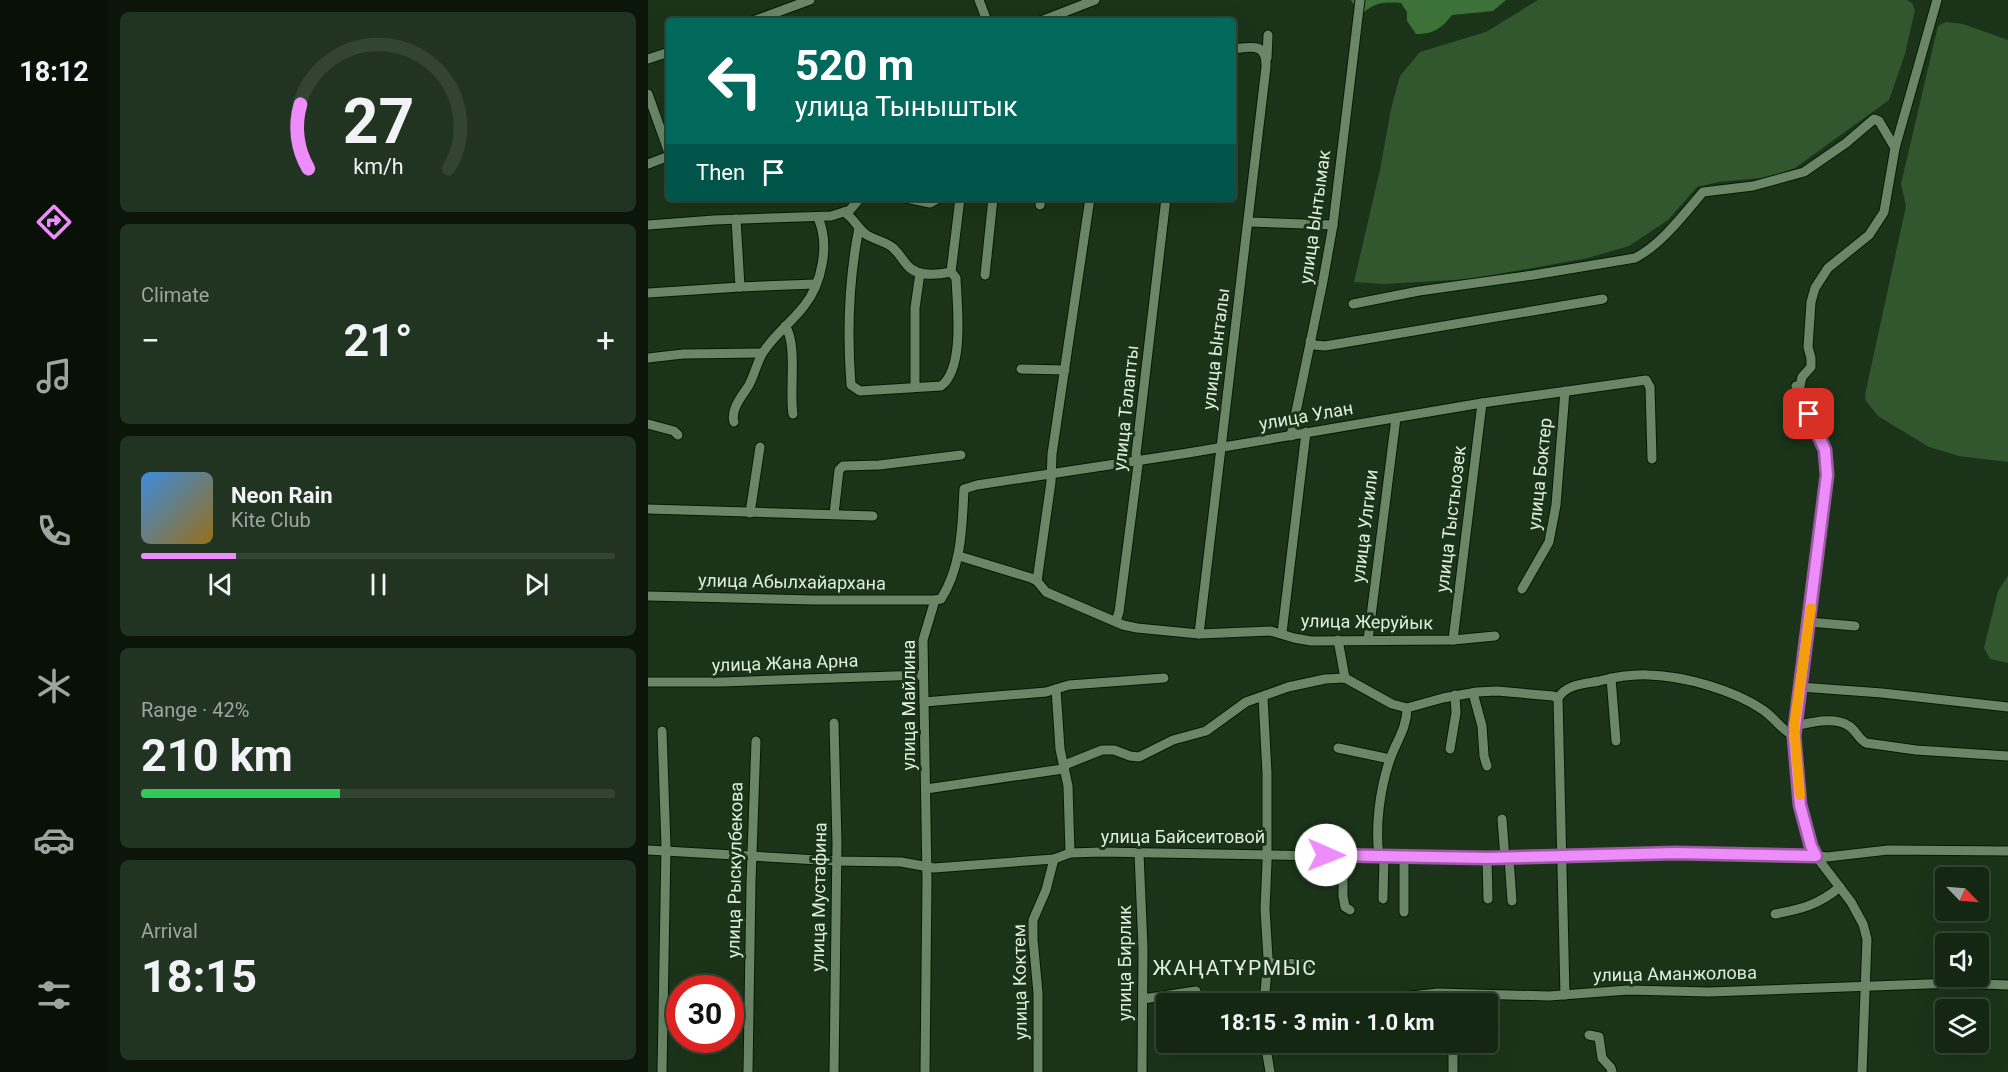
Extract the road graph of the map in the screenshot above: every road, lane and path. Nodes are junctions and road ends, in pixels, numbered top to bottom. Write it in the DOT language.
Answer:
graph roads {
  1 [pos="810,0"];
  2 [pos="979,0"];
  3 [pos="1095,0"];
  4 [pos="1360,0"];
  5 [pos="1937,0"];
  6 [pos="761,18"];
  7 [pos="986,18"];
  8 [pos="1049,18"];
  9 [pos="1268,35"];
  10 [pos="1236,49"];
  11 [pos="666,53"];
  12 [pos="648,59"];
  13 [pos="1266,64"];
  14 [pos="648,94"];
  15 [pos="666,145"];
  16 [pos="1895,148"];
  17 [pos="666,155"];
  18 [pos="648,164"];
  19 [pos="858,201"];
  20 [pos="960,201"];
  21 [pos="993,201"];
  22 [pos="1090,201"];
  23 [pos="1166,201"];
  24 [pos="844,212"];
  25 [pos="818,218"];
  26 [pos="736,219"];
  27 [pos="1249,222"];
  28 [pos="648,225"];
  29 [pos="1333,225"];
  30 [pos="859,228"];
  31 [pos="951,272"];
  32 [pos="920,273"];
  33 [pos="986,275"];
  34 [pos="815,284"];
  35 [pos="740,287"];
  36 [pos="648,292"];
  37 [pos="1603,299"];
  38 [pos="1353,304"];
  39 [pos="785,326"];
  40 [pos="1310,341"];
  41 [pos="762,353"];
  42 [pos="648,358"];
  43 [pos="1021,369"];
  44 [pos="1065,370"];
  45 [pos="915,387"];
  46 [pos="1565,391"];
  47 [pos="1482,403"];
  48 [pos="793,414"];
  49 [pos="1396,418"];
  50 [pos="734,422"];
  51 [pos="648,424"];
  52 [pos="1306,432"];
  53 [pos="678,435"];
  54 [pos="1291,436"];
  55 [pos="760,447"];
  56 [pos="1221,447"];
  57 [pos="961,455"];
  58 [pos="1652,459"];
  59 [pos="1136,460"];
  60 [pos="829,467"];
  61 [pos="839,471"];
  62 [pos="1051,475"];
  63 [pos="964,489"];
  64 [pos="648,509"];
  65 [pos="750,513"];
  66 [pos="834,514"];
  67 [pos="873,516"];
  68 [pos="959,556"];
  69 [pos="1037,581"];
  70 [pos="1522,589"];
  71 [pos="648,596"];
  72 [pos="935,600"];
  73 [pos="1116,621"];
  74 [pos="1809,622"];
  75 [pos="1855,626"];
  76 [pos="1282,633"];
  77 [pos="1199,634"];
  78 [pos="1495,636"];
  79 [pos="1338,640"];
  80 [pos="1368,640"];
  81 [pos="1453,640"];
  82 [pos="923,675"];
  83 [pos="1164,678"];
  84 [pos="1345,678"];
  85 [pos="1611,678"];
  86 [pos="648,682"];
  87 [pos="1800,687"];
  88 [pos="1056,689"];
  89 [pos="1473,693"];
  90 [pos="1455,695"];
  91 [pos="1263,697"];
  92 [pos="1558,698"];
  93 [pos="924,702"];
  94 [pos="2008,707"];
  95 [pos="1407,708"];
  96 [pos="834,723"];
  97 [pos="1794,726"];
  98 [pos="662,731"];
  99 [pos="1794,736"];
  100 [pos="756,741"];
  101 [pos="1616,741"];
  102 [pos="1338,748"];
  103 [pos="1450,749"];
  104 [pos="2008,756"];
  105 [pos="1390,759"];
  106 [pos="1486,766"];
  107 [pos="1063,769"];
  108 [pos="1267,772"];
  109 [pos="1277,772"];
  110 [pos="926,789"];
  111 [pos="1503,819"];
  112 [pos="648,850"];
  113 [pos="666,851"];
  114 [pos="2008,851"];
  115 [pos="1139,853"];
  116 [pos="1070,854"];
  117 [pos="1266,854"];
  118 [pos="751,856"];
  119 [pos="1343,856"];
  120 [pos="1381,856"];
  121 [pos="1404,856"];
  122 [pos="1563,856"];
  123 [pos="1816,856"];
  124 [pos="1487,858"];
  125 [pos="1507,858"];
  126 [pos="1054,859"];
  127 [pos="836,861"];
  128 [pos="926,867"];
  129 [pos="1840,887"];
  130 [pos="1383,899"];
  131 [pos="1488,900"];
  132 [pos="1512,901"];
  133 [pos="1350,910"];
  134 [pos="1404,912"];
  135 [pos="1775,914"];
  136 [pos="1267,963"];
  137 [pos="1309,964"];
  138 [pos="2008,985"];
  139 [pos="1865,986"];
  140 [pos="1196,991"];
  141 [pos="1265,993"];
  142 [pos="1498,994"];
  143 [pos="1565,995"];
  144 [pos="1143,999"];
  145 [pos="1589,1035"];
  146 [pos="1264,1053"];
  147 [pos="1453,1053"];
  148 [pos="662,1072"];
  149 [pos="748,1072"];
  150 [pos="834,1072"];
  151 [pos="925,1072"];
  152 [pos="1038,1072"];
  153 [pos="1142,1072"];
  154 [pos="1270,1072"];
  155 [pos="1453,1072"];
  156 [pos="1612,1072"];
  157 [pos="1862,1072"];
  1 -- 6 [label="street"];
  2 -- 7 [label="street"];
  3 -- 8 [label="street"];
  4 -- 29 [label="street, улица Ынтымак"];
  5 -- 16 [label="street"];
  9 -- 13 [label="street, улица Ынталы"];
  10 -- 13 [label="street"];
  11 -- 12 [label="street"];
  13 -- 27 [label="street, улица Ынталы"];
  14 -- 15 [label="street"];
  16 -- 38 [label="street"];
  16 -- 74 [label="street"];
  17 -- 18 [label="street"];
  19 -- 24 [label="street"];
  20 -- 31 [label="street"];
  21 -- 33 [label="street"];
  22 -- 44 [label="street"];
  23 -- 59 [label="street, улица Талапты"];
  24 -- 25 [label="street"];
  24 -- 30 [label="street"];
  25 -- 26 [label="street"];
  25 -- 34 [label="street"];
  26 -- 28 [label="street"];
  26 -- 35 [label="street"];
  27 -- 29 [label="street"];
  27 -- 56 [label="street, улица Ынталы"];
  29 -- 40 [label="street, улица Ынтымак"];
  30 -- 32 [label="street"];
  30 -- 45 [label="street"];
  31 -- 32 [label="street"];
  31 -- 45 [label="street"];
  32 -- 45 [label="street"];
  34 -- 35 [label="street"];
  34 -- 39 [label="street"];
  35 -- 36 [label="street"];
  37 -- 40 [label="street"];
  39 -- 41 [label="street"];
  39 -- 48 [label="street"];
  40 -- 54 [label="street, улица Ынтымак"];
  41 -- 42 [label="street"];
  41 -- 50 [label="street"];
  43 -- 44 [label="street"];
  44 -- 62 [label="street"];
  46 -- 47 [label="street, улица Улан"];
  46 -- 58 [label="street, улица Улан"];
  46 -- 70 [label="street, улица Боктер"];
  47 -- 49 [label="street, улица Улан"];
  47 -- 81 [label="street, улица Тыстыозек"];
  49 -- 52 [label="street, улица Улан"];
  49 -- 80 [label="street, улица Улгили"];
  51 -- 53 [label="street"];
  52 -- 54 [label="street, улица Улан"];
  52 -- 76 [label="street"];
  54 -- 56 [label="street, улица Улан"];
  55 -- 65 [label="street"];
  56 -- 59 [label="street, улица Улан"];
  56 -- 77 [label="street, улица Ынталы"];
  57 -- 61 [label="street"];
  59 -- 62 [label="street, улица Улан"];
  59 -- 73 [label="street, улица Талапты"];
  60 -- 61 [label="street"];
  61 -- 66 [label="street"];
  62 -- 63 [label="street, улица Улан"];
  62 -- 69 [label="street"];
  63 -- 68 [label="street, улица Майлина"];
  64 -- 65 [label="street"];
  65 -- 66 [label="street"];
  66 -- 67 [label="street"];
  68 -- 69 [label="street, улица Жеруйык"];
  68 -- 72 [label="street, улица Майлина"];
  69 -- 73 [label="street, улица Жеруйык"];
  71 -- 72 [label="street, улица Абылхайархана"];
  72 -- 82 [label="street, улица Майлина"];
  73 -- 77 [label="street, улица Жеруйык"];
  74 -- 75 [label="street"];
  74 -- 87 [label="street"];
  76 -- 77 [label="street, улица Жеруйык"];
  76 -- 79 [label="street, улица Жеруйык"];
  78 -- 81 [label="street, улица Жеруйык"];
  79 -- 80 [label="street, улица Жеруйык"];
  79 -- 84 [label="street"];
  80 -- 81 [label="street, улица Жеруйык"];
  82 -- 86 [label="street, улица Жана Арна"];
  82 -- 93 [label="street, улица Майлина"];
  83 -- 88 [label="street"];
  84 -- 91 [label="street, улица Майлина"];
  84 -- 95 [label="street"];
  85 -- 92 [label="street"];
  85 -- 99 [label="street"];
  85 -- 101 [label="street"];
  87 -- 94 [label="street"];
  87 -- 97 [label="street"];
  88 -- 93 [label="street"];
  88 -- 107 [label="street"];
  89 -- 90 [label="street"];
  89 -- 92 [label="street"];
  89 -- 106 [label="street"];
  90 -- 95 [label="street"];
  90 -- 103 [label="street"];
  91 -- 107 [label="street, улица Майлина"];
  91 -- 108 [label="street"];
  92 -- 122 [label="street"];
  93 -- 110 [label="street, улица Майлина"];
  95 -- 105 [label="street"];
  96 -- 127 [label="street, улица Мустафина"];
  97 -- 99 [label="street"];
  97 -- 104 [label="street"];
  98 -- 113 [label="street"];
  99 -- 123 [label="street"];
  100 -- 118 [label="street, улица Рыскулбекова"];
  102 -- 105 [label="street"];
  105 -- 120 [label="street"];
  107 -- 110 [label="street, улица Майлина"];
  107 -- 116 [label="street"];
  108 -- 109 [label="street"];
  108 -- 117 [label="street"];
  110 -- 128 [label="street, улица Майлина"];
  111 -- 125 [label="street"];
  112 -- 113 [label="street, улица Байсеитовой"];
  113 -- 118 [label="street, улица Байсеитовой"];
  113 -- 148 [label="street"];
  114 -- 123 [label="street, улица Байсеитовой"];
  115 -- 116 [label="street, улица Байсеитовой"];
  115 -- 117 [label="street, улица Байсеитовой"];
  115 -- 144 [label="street, улица Бирлик"];
  116 -- 126 [label="street, улица Байсеитовой"];
  117 -- 119 [label="street, улица Байсеитовой"];
  117 -- 136 [label="street"];
  118 -- 127 [label="street, улица Байсеитовой"];
  118 -- 149 [label="street, улица Рыскулбекова"];
  119 -- 120 [label="street, улица Байсеитовой"];
  119 -- 133 [label="street"];
  120 -- 121 [label="street, улица Байсеитовой"];
  120 -- 130 [label="street"];
  121 -- 124 [label="street, улица Байсеитовой"];
  121 -- 134 [label="street"];
  122 -- 123 [label="street, улица Байсеитовой"];
  122 -- 125 [label="street, улица Байсеитовой"];
  122 -- 143 [label="street"];
  123 -- 129 [label="street"];
  124 -- 125 [label="street, улица Байсеитовой"];
  124 -- 131 [label="street"];
  125 -- 132 [label="street"];
  126 -- 128 [label="street, улица Байсеитовой"];
  126 -- 152 [label="street, улица Коктем"];
  127 -- 128 [label="street, улица Байсеитовой"];
  127 -- 150 [label="street, улица Мустафина"];
  128 -- 151 [label="street, улица Майлина"];
  129 -- 135 [label="street"];
  129 -- 139 [label="street"];
  136 -- 137 [label="street"];
  136 -- 141 [label="street"];
  138 -- 139 [label="street, улица Аманжолова"];
  139 -- 143 [label="street, улица Аманжолова"];
  139 -- 157 [label="street"];
  140 -- 144 [label="street"];
  142 -- 143 [label="street, улица Аманжолова"];
  144 -- 153 [label="street, улица Бирлик"];
  145 -- 156 [label="street"];
  146 -- 154 [label="street"];
  147 -- 155 [label="street"];
}
